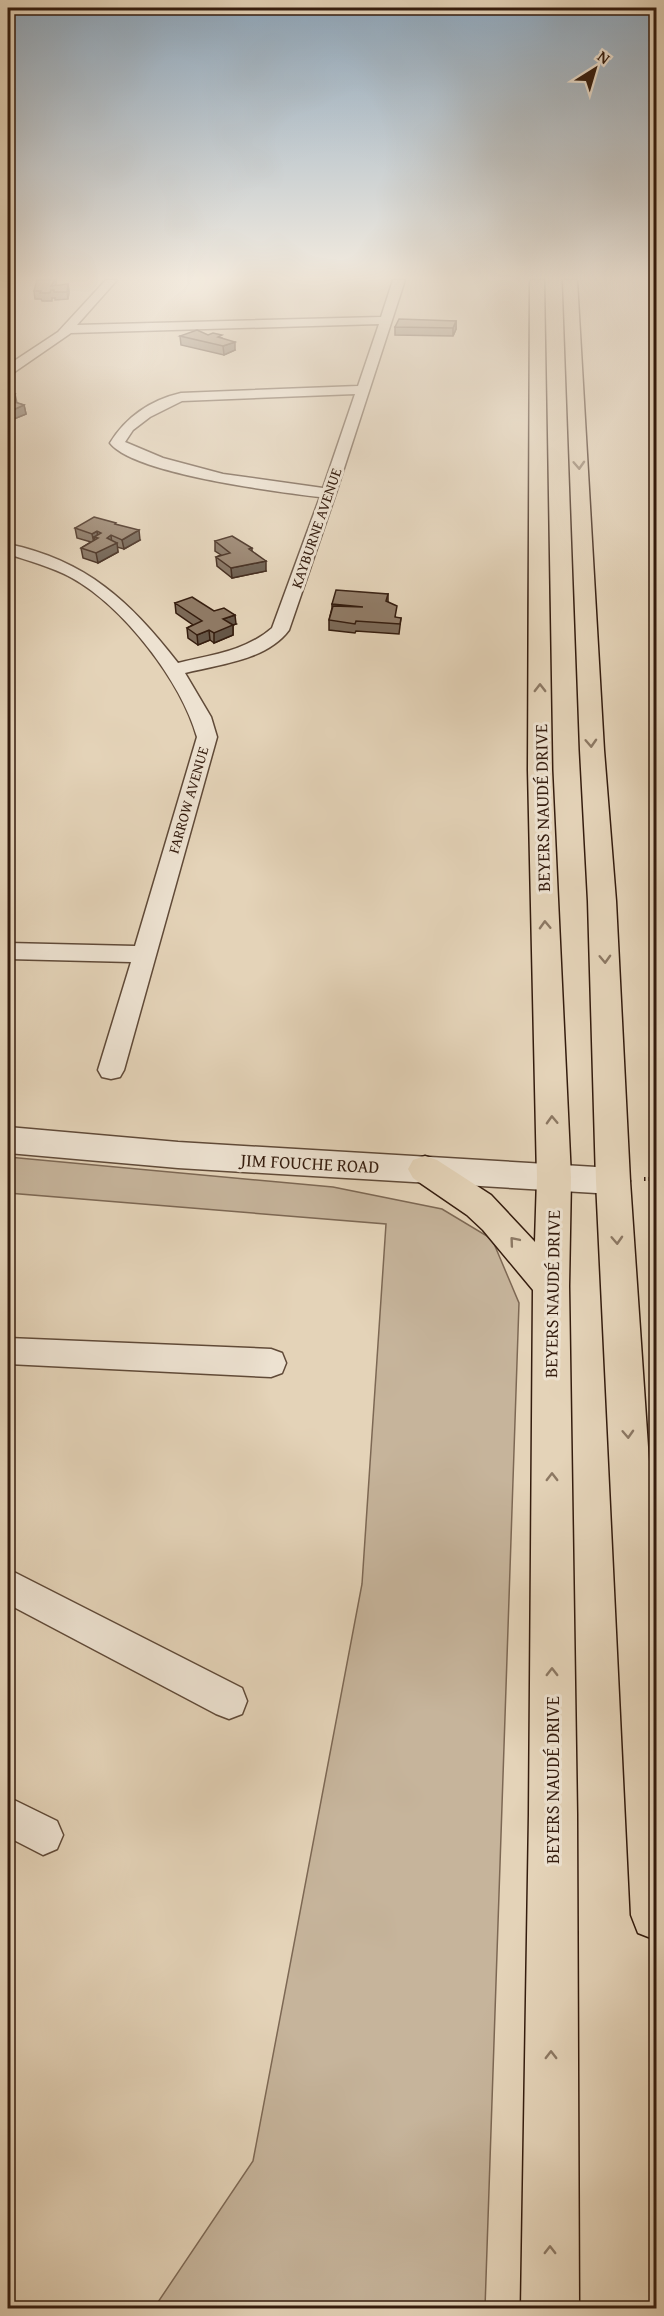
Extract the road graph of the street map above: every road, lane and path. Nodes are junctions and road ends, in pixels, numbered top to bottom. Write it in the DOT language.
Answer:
graph roads {
  1 [pos="538,388"];
  2 [pos="575,388"];
  3 [pos="362,390"];
  4 [pos="329,493"];
  5 [pos="8,549"];
  6 [pos="173,670"];
  7 [pos="8,951"];
  8 [pos="144,954"];
  9 [pos="111,1070"];
  10 [pos="8,1140"];
  11 [pos="425,1169"];
  12 [pos="554,1178"];
  13 [pos="613,1181"];
  14 [pos="551,1286"];
  15 [pos="8,1351"];
  16 [pos="271,1363"];
  17 [pos="8,1586"];
  18 [pos="229,1701"];
  19 [pos="8,1816"];
  20 [pos="43,1835"];
  21 [pos="657,1915"];
  22 [pos="550,2308"];
  12 -- 1 [label="main road, BEYERS NAUDÉ DRIVE, one-way"];
  2 -- 13 [label="main road, one-way"];
  3 -- 4 [label="street, KAYBURNE AVENUE"];
  3 -- 4 [label="street"];
  4 -- 6 [label="street, KAYBURNE AVENUE"];
  5 -- 6 [label="street, FARROW AVENUE"];
  6 -- 8 [label="street, FARROW AVENUE"];
  7 -- 8 [label="street"];
  8 -- 9 [label="street, FARROW AVENUE"];
  10 -- 11 [label="street, JIM FOUCHE ROAD"];
  11 -- 12 [label="street, JIM FOUCHE ROAD"];
  14 -- 11 [label="main road, one-way"];
  12 -- 13 [label="street, JIM FOUCHE ROAD"];
  12 -- 14 [label="main road, BEYERS NAUDÉ DRIVE"];
  13 -- 21 [label="main road, one-way"];
  22 -- 14 [label="main road, BEYERS NAUDÉ DRIVE, one-way"];
  15 -- 16 [label="street"];
  17 -- 18 [label="street"];
  19 -- 20 [label="street"];
}
